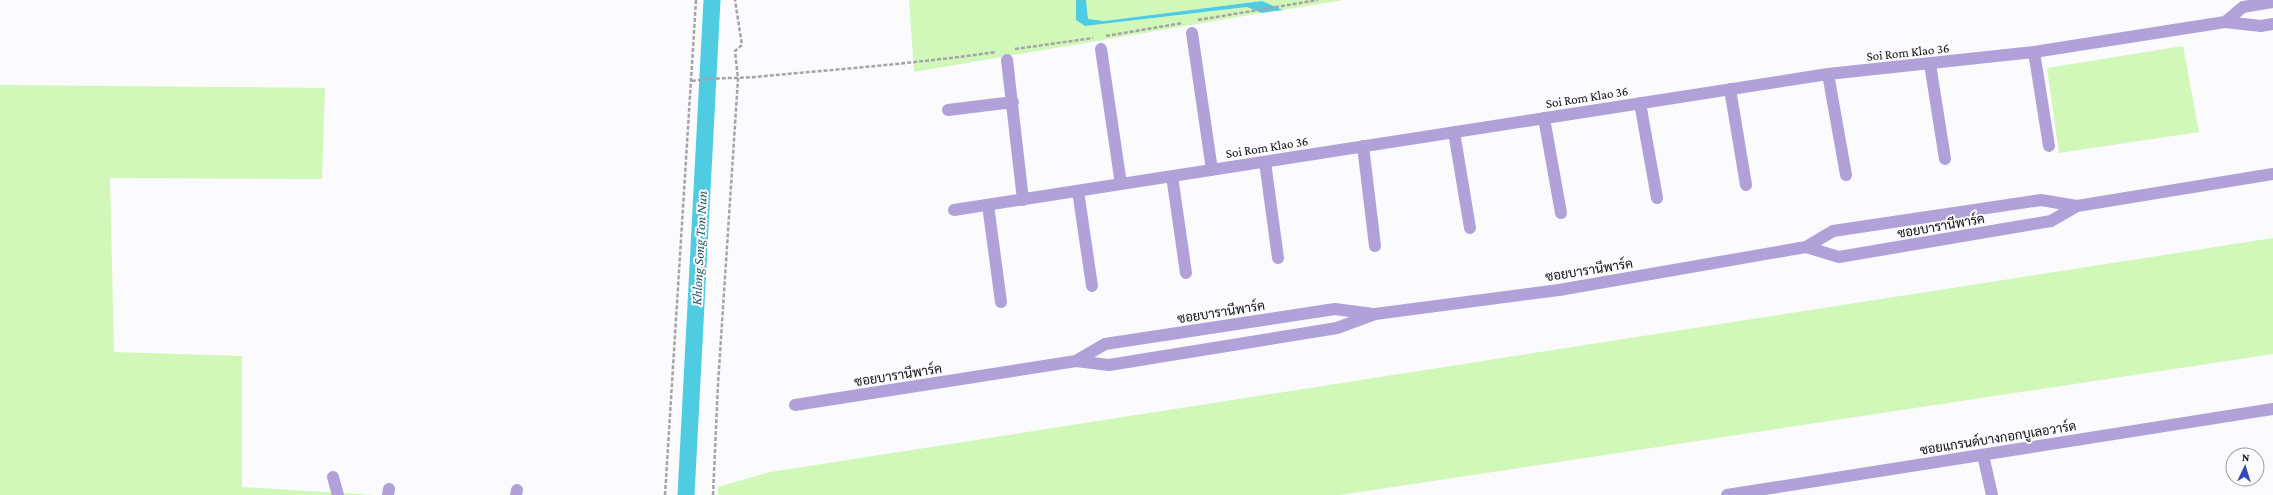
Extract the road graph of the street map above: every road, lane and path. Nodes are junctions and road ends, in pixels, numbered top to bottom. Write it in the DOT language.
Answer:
graph roads {
  1 [pos="696,0"];
  2 [pos="735,0"];
  3 [pos="2273,2"];
  4 [pos="2225,22"];
  5 [pos="2273,24"];
  6 [pos="1192,33"];
  7 [pos="1101,48"];
  8 [pos="2034,52"];
  9 [pos="1006,60"];
  10 [pos="1930,64"];
  11 [pos="1828,74"];
  12 [pos="704,79"];
  13 [pos="692,81"];
  14 [pos="1730,89"];
  15 [pos="1013,102"];
  16 [pos="1640,103"];
  17 [pos="948,110"];
  18 [pos="1544,118"];
  19 [pos="1454,132"];
  20 [pos="1363,146"];
  21 [pos="2049,146"];
  22 [pos="1945,159"];
  23 [pos="1265,162"];
  24 [pos="1212,170"];
  25 [pos="2273,174"];
  26 [pos="1846,175"];
  27 [pos="1172,176"];
  28 [pos="1121,184"];
  29 [pos="1746,185"];
  30 [pos="1078,191"];
  31 [pos="1657,198"];
  32 [pos="1023,200"];
  33 [pos="988,205"];
  34 [pos="2077,206"];
  35 [pos="954,210"];
  36 [pos="1561,213"];
  37 [pos="1470,228"];
  38 [pos="1375,246"];
  39 [pos="1806,247"];
  40 [pos="1278,258"];
  41 [pos="1186,274"];
  42 [pos="1092,286"];
  43 [pos="1001,302"];
  44 [pos="1375,314"];
  45 [pos="1076,361"];
  46 [pos="795,405"];
  47 [pos="2273,409"];
  48 [pos="1983,455"];
  49 [pos="333,477"];
  50 [pos="338,495"];
  51 [pos="664,495"];
  52 [pos="714,495"];
  53 [pos="1727,495"];
  54 [pos="1992,495"];
  1 -- 13 [label="path"];
  2 -- 52 [label="path"];
  3 -- 4 [label="street"];
  4 -- 5 [label="street, Soi Rom Klao 36"];
  4 -- 8 [label="street, Soi Rom Klao 36"];
  6 -- 24 [label="street"];
  7 -- 28 [label="street"];
  8 -- 10 [label="street, Soi Rom Klao 36"];
  8 -- 21 [label="street"];
  9 -- 15 [label="street"];
  10 -- 11 [label="street, Soi Rom Klao 36"];
  10 -- 22 [label="street"];
  11 -- 14 [label="street, Soi Rom Klao 36"];
  11 -- 26 [label="street"];
  12 -- 13 [label="path"];
  13 -- 51 [label="path"];
  14 -- 16 [label="street, Soi Rom Klao 36"];
  14 -- 29 [label="street"];
  15 -- 17 [label="street"];
  15 -- 32 [label="street"];
  16 -- 18 [label="street, Soi Rom Klao 36"];
  16 -- 31 [label="street"];
  18 -- 19 [label="street, Soi Rom Klao 36"];
  18 -- 36 [label="street"];
  19 -- 20 [label="street, Soi Rom Klao 36"];
  19 -- 37 [label="street"];
  20 -- 23 [label="street, Soi Rom Klao 36"];
  20 -- 38 [label="street"];
  23 -- 24 [label="street, Soi Rom Klao 36"];
  23 -- 40 [label="street"];
  24 -- 27 [label="street, Soi Rom Klao 36"];
  25 -- 34 [label="street, ซอยบารานีพาร์ค"];
  27 -- 28 [label="street, Soi Rom Klao 36"];
  27 -- 41 [label="street"];
  28 -- 30 [label="street, Soi Rom Klao 36"];
  30 -- 32 [label="street, Soi Rom Klao 36"];
  30 -- 42 [label="street"];
  32 -- 33 [label="street, Soi Rom Klao 36"];
  33 -- 35 [label="street, Soi Rom Klao 36"];
  33 -- 43 [label="street"];
  34 -- 39 [label="street, ซอยบารานีพาร์ค"];
  34 -- 39 [label="street, ซอยบารานีพาร์ค"];
  39 -- 44 [label="street, ซอยบารานีพาร์ค"];
  44 -- 45 [label="street, ซอยบารานีพาร์ค"];
  44 -- 45 [label="street, ซอยบารานีพาร์ค"];
  45 -- 46 [label="street, ซอยบารานีพาร์ค"];
  47 -- 48 [label="street, ซอยแกรนด์บางกอกบูเลอวาร์ด"];
  48 -- 53 [label="street, ซอยแกรนด์บางกอกบูเลอวาร์ด"];
  48 -- 54 [label="street"];
  49 -- 50 [label="street"];
}
